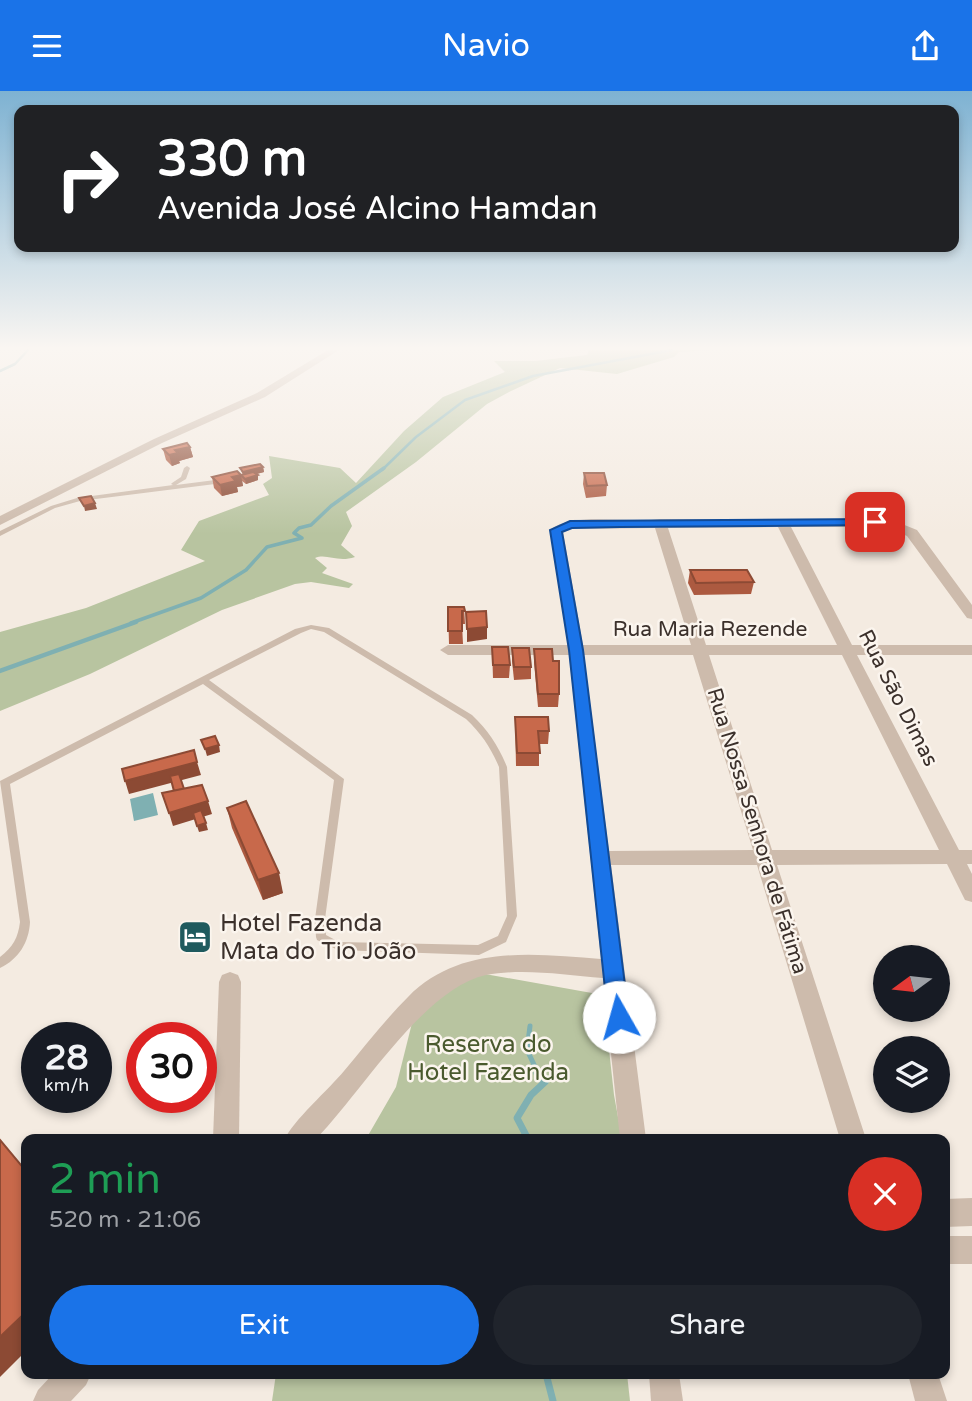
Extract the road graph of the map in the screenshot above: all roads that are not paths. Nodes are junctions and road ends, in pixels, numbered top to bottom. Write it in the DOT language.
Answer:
graph roads {
  1 [pos="225,411"];
  2 [pos="187,468"];
  3 [pos="229,481"];
  4 [pos="168,486"];
  5 [pos="51,495"];
  6 [pos="79,499"];
  7 [pos="0,521"];
  8 [pos="660,523"];
  9 [pos="782,523"];
  10 [pos="0,534"];
  11 [pos="972,615"];
  12 [pos="448,650"];
  13 [pos="576,650"];
  14 [pos="700,650"];
  15 [pos="848,650"];
  16 [pos="972,650"];
  17 [pos="203,680"];
  18 [pos="3,784"];
  19 [pos="765,857"];
  20 [pos="963,857"];
  21 [pos="600,858"];
  22 [pos="972,894"];
  23 [pos="0,964"];
  24 [pos="613,969"];
  25 [pos="230,982"];
  26 [pos="226,1134"];
  27 [pos="303,1134"];
  28 [pos="632,1134"];
  29 [pos="851,1134"];
  30 [pos="972,1212"];
  31 [pos="950,1213"];
  32 [pos="950,1250"];
  33 [pos="972,1250"];
  34 [pos="70,1379"];
  35 [pos="664,1379"];
  36 [pos="924,1379"];
  37 [pos="49,1401"];
  38 [pos="667,1401"];
  39 [pos="931,1401"];
  1 -- 5 [label="street"];
  2 -- 4 [label="lane"];
  3 -- 4 [label="lane"];
  4 -- 6 [label="lane"];
  5 -- 6 [label="lane"];
  5 -- 7 [label="street"];
  6 -- 10 [label="lane"];
  8 -- 9 [label="street"];
  8 -- 13 [label="street"];
  8 -- 14 [label="street, Rua Nossa Senhora de Fátima"];
  9 -- 11 [label="street"];
  9 -- 15 [label="street, Rua São Dimas"];
  12 -- 13 [label="street, Rua Maria Rezende"];
  13 -- 14 [label="street, Rua Maria Rezende"];
  13 -- 21 [label="street"];
  14 -- 15 [label="street, Rua Maria Rezende"];
  14 -- 19 [label="street, Rua Nossa Senhora de Fátima"];
  15 -- 16 [label="street, Rua Maria Rezende"];
  15 -- 20 [label="street, Rua São Dimas"];
  17 -- 17 [label="lane"];
  17 -- 18 [label="lane"];
  18 -- 23 [label="lane"];
  19 -- 20 [label="street"];
  19 -- 21 [label="street"];
  19 -- 29 [label="street, Rua Nossa Senhora de Fátima"];
  20 -- 22 [label="street, Rua São Dimas"];
  21 -- 24 [label="street"];
  24 -- 27 [label="street"];
  24 -- 28 [label="street"];
  25 -- 26 [label="street"];
  30 -- 31 [label="street"];
  32 -- 33 [label="street"];
  34 -- 37 [label="street"];
  35 -- 38 [label="street"];
  36 -- 39 [label="street"];
}
